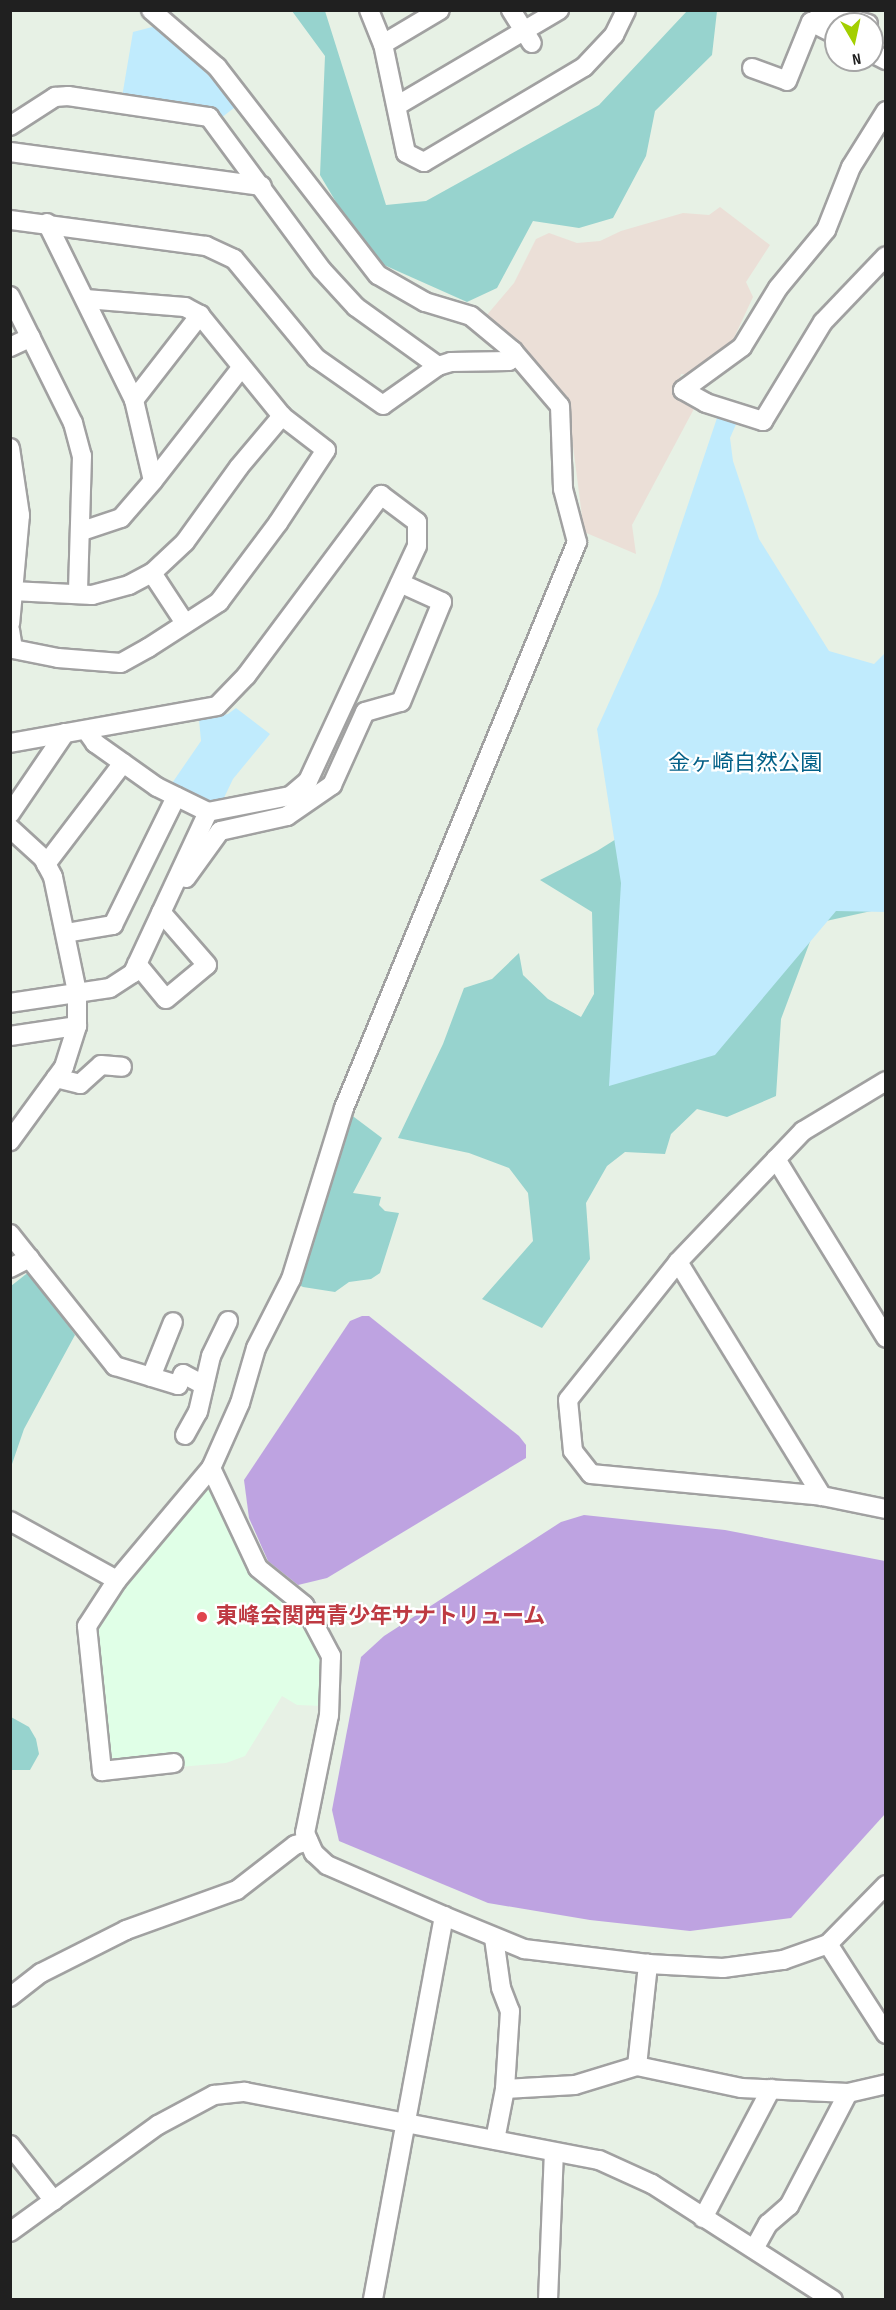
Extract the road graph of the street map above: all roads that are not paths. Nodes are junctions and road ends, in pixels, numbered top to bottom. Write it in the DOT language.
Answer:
graph roads {
  1 [pos="151,10"];
  2 [pos="369,10"];
  3 [pos="440,10"];
  4 [pos="511,10"];
  5 [pos="559,10"];
  6 [pos="626,10"];
  7 [pos="819,10"];
  8 [pos="835,12"];
  9 [pos="824,29"];
  10 [pos="528,37"];
  11 [pos="383,44"];
  12 [pos="752,68"];
  13 [pos="398,105"];
  14 [pos="885,111"];
  15 [pos="10,126"];
  16 [pos="10,152"];
  17 [pos="262,186"];
  18 [pos="10,220"];
  19 [pos="47,223"];
  20 [pos="885,256"];
  21 [pos="10,296"];
  22 [pos="85,299"];
  23 [pos="200,315"];
  24 [pos="31,337"];
  25 [pos="10,347"];
  26 [pos="513,351"];
  27 [pos="438,366"];
  28 [pos="241,368"];
  29 [pos="134,400"];
  30 [pos="282,416"];
  31 [pos="10,448"];
  32 [pos="153,481"];
  33 [pos="82,531"];
  34 [pos="152,573"];
  35 [pos="400,583"];
  36 [pos="12,591"];
  37 [pos="78,594"];
  38 [pos="185,623"];
  39 [pos="10,624"];
  40 [pos="10,630"];
  41 [pos="86,730"];
  42 [pos="65,734"];
  43 [pos="10,742"];
  44 [pos="123,763"];
  45 [pos="176,797"];
  46 [pos="208,812"];
  47 [pos="10,814"];
  48 [pos="10,828"];
  49 [pos="46,864"];
  50 [pos="173,886"];
  51 [pos="161,912"];
  52 [pos="66,933"];
  53 [pos="137,964"];
  54 [pos="77,992"];
  55 [pos="10,1003"];
  56 [pos="77,1026"];
  57 [pos="10,1036"];
  58 [pos="122,1067"];
  59 [pos="56,1078"];
  60 [pos="885,1082"];
  61 [pos="10,1141"];
  62 [pos="776,1159"];
  63 [pos="10,1234"];
  64 [pos="30,1258"];
  65 [pos="678,1262"];
  66 [pos="10,1268"];
  67 [pos="228,1321"];
  68 [pos="173,1322"];
  69 [pos="885,1338"];
  70 [pos="151,1377"];
  71 [pos="204,1385"];
  72 [pos="185,1435"];
  73 [pos="211,1468"];
  74 [pos="822,1496"];
  75 [pos="885,1509"];
  76 [pos="10,1521"];
  77 [pos="117,1580"];
  78 [pos="174,1763"];
  79 [pos="308,1841"];
  80 [pos="885,1885"];
  81 [pos="444,1916"];
  82 [pos="494,1938"];
  83 [pos="828,1944"];
  84 [pos="648,1964"];
  85 [pos="10,1997"];
  86 [pos="885,2034"];
  87 [pos="637,2066"];
  88 [pos="885,2084"];
  89 [pos="505,2089"];
  90 [pos="771,2089"];
  91 [pos="848,2093"];
  92 [pos="407,2124"];
  93 [pos="495,2140"];
  94 [pos="10,2145"];
  95 [pos="554,2152"];
  96 [pos="54,2201"];
  97 [pos="703,2218"];
  98 [pos="10,2232"];
  99 [pos="754,2249"];
  100 [pos="373,2300"];
  101 [pos="548,2300"];
  102 [pos="833,2300"];
  1 -- 26 [label="street"];
  2 -- 11 [label="street"];
  3 -- 11 [label="street"];
  4 -- 10 [label="street"];
  5 -- 10 [label="street"];
  6 -- 13 [label="street"];
  7 -- 8 [label="street"];
  9 -- 12 [label="street"];
  10 -- 13 [label="street"];
  11 -- 13 [label="street"];
  14 -- 20 [label="street"];
  15 -- 17 [label="street"];
  16 -- 17 [label="street"];
  17 -- 27 [label="street"];
  18 -- 19 [label="street"];
  19 -- 22 [label="street"];
  19 -- 27 [label="street"];
  21 -- 24 [label="street"];
  22 -- 23 [label="street"];
  22 -- 29 [label="street"];
  23 -- 28 [label="street"];
  23 -- 29 [label="street"];
  24 -- 25 [label="street"];
  24 -- 33 [label="street"];
  26 -- 27 [label="street"];
  26 -- 73 [label="street"];
  28 -- 30 [label="street"];
  28 -- 32 [label="street"];
  29 -- 32 [label="street"];
  30 -- 34 [label="street"];
  30 -- 38 [label="street"];
  31 -- 36 [label="street"];
  32 -- 33 [label="street"];
  33 -- 37 [label="street"];
  34 -- 37 [label="street"];
  34 -- 38 [label="street"];
  35 -- 41 [label="street"];
  35 -- 46 [label="street"];
  35 -- 50 [label="street"];
  36 -- 37 [label="street"];
  36 -- 39 [label="street"];
  38 -- 40 [label="street"];
  41 -- 42 [label="street"];
  41 -- 44 [label="street"];
  42 -- 43 [label="street"];
  42 -- 47 [label="street"];
  44 -- 45 [label="street"];
  44 -- 49 [label="street"];
  45 -- 46 [label="street"];
  45 -- 52 [label="street"];
  46 -- 50 [label="street"];
  48 -- 49 [label="street"];
  49 -- 52 [label="street"];
  50 -- 51 [label="street"];
  51 -- 53 [label="street"];
  51 -- 53 [label="street"];
  52 -- 54 [label="street"];
  53 -- 54 [label="street"];
  54 -- 55 [label="street"];
  54 -- 56 [label="street"];
  56 -- 57 [label="street"];
  56 -- 59 [label="street"];
  58 -- 59 [label="street"];
  59 -- 61 [label="street"];
  60 -- 62 [label="street"];
  62 -- 65 [label="street"];
  62 -- 69 [label="street"];
  63 -- 64 [label="street"];
  64 -- 66 [label="street"];
  64 -- 70 [label="street"];
  65 -- 74 [label="street"];
  65 -- 74 [label="street"];
  67 -- 71 [label="street"];
  68 -- 70 [label="street"];
  70 -- 71 [label="street"];
  71 -- 72 [label="street"];
  73 -- 77 [label="street"];
  73 -- 79 [label="street"];
  74 -- 75 [label="street"];
  76 -- 77 [label="street"];
  77 -- 78 [label="street"];
  79 -- 81 [label="street"];
  79 -- 85 [label="street"];
  80 -- 83 [label="street"];
  81 -- 82 [label="street"];
  81 -- 92 [label="street"];
  82 -- 84 [label="street"];
  82 -- 89 [label="street"];
  83 -- 84 [label="street"];
  83 -- 86 [label="street"];
  84 -- 87 [label="street"];
  87 -- 89 [label="street"];
  87 -- 90 [label="street"];
  88 -- 91 [label="street"];
  89 -- 93 [label="street"];
  90 -- 91 [label="street"];
  90 -- 97 [label="street"];
  91 -- 99 [label="street"];
  92 -- 93 [label="street"];
  92 -- 96 [label="street"];
  92 -- 100 [label="street"];
  93 -- 95 [label="street"];
  94 -- 96 [label="street"];
  95 -- 97 [label="street"];
  95 -- 101 [label="street"];
  96 -- 98 [label="street"];
  97 -- 99 [label="street"];
  99 -- 102 [label="street"];
}
